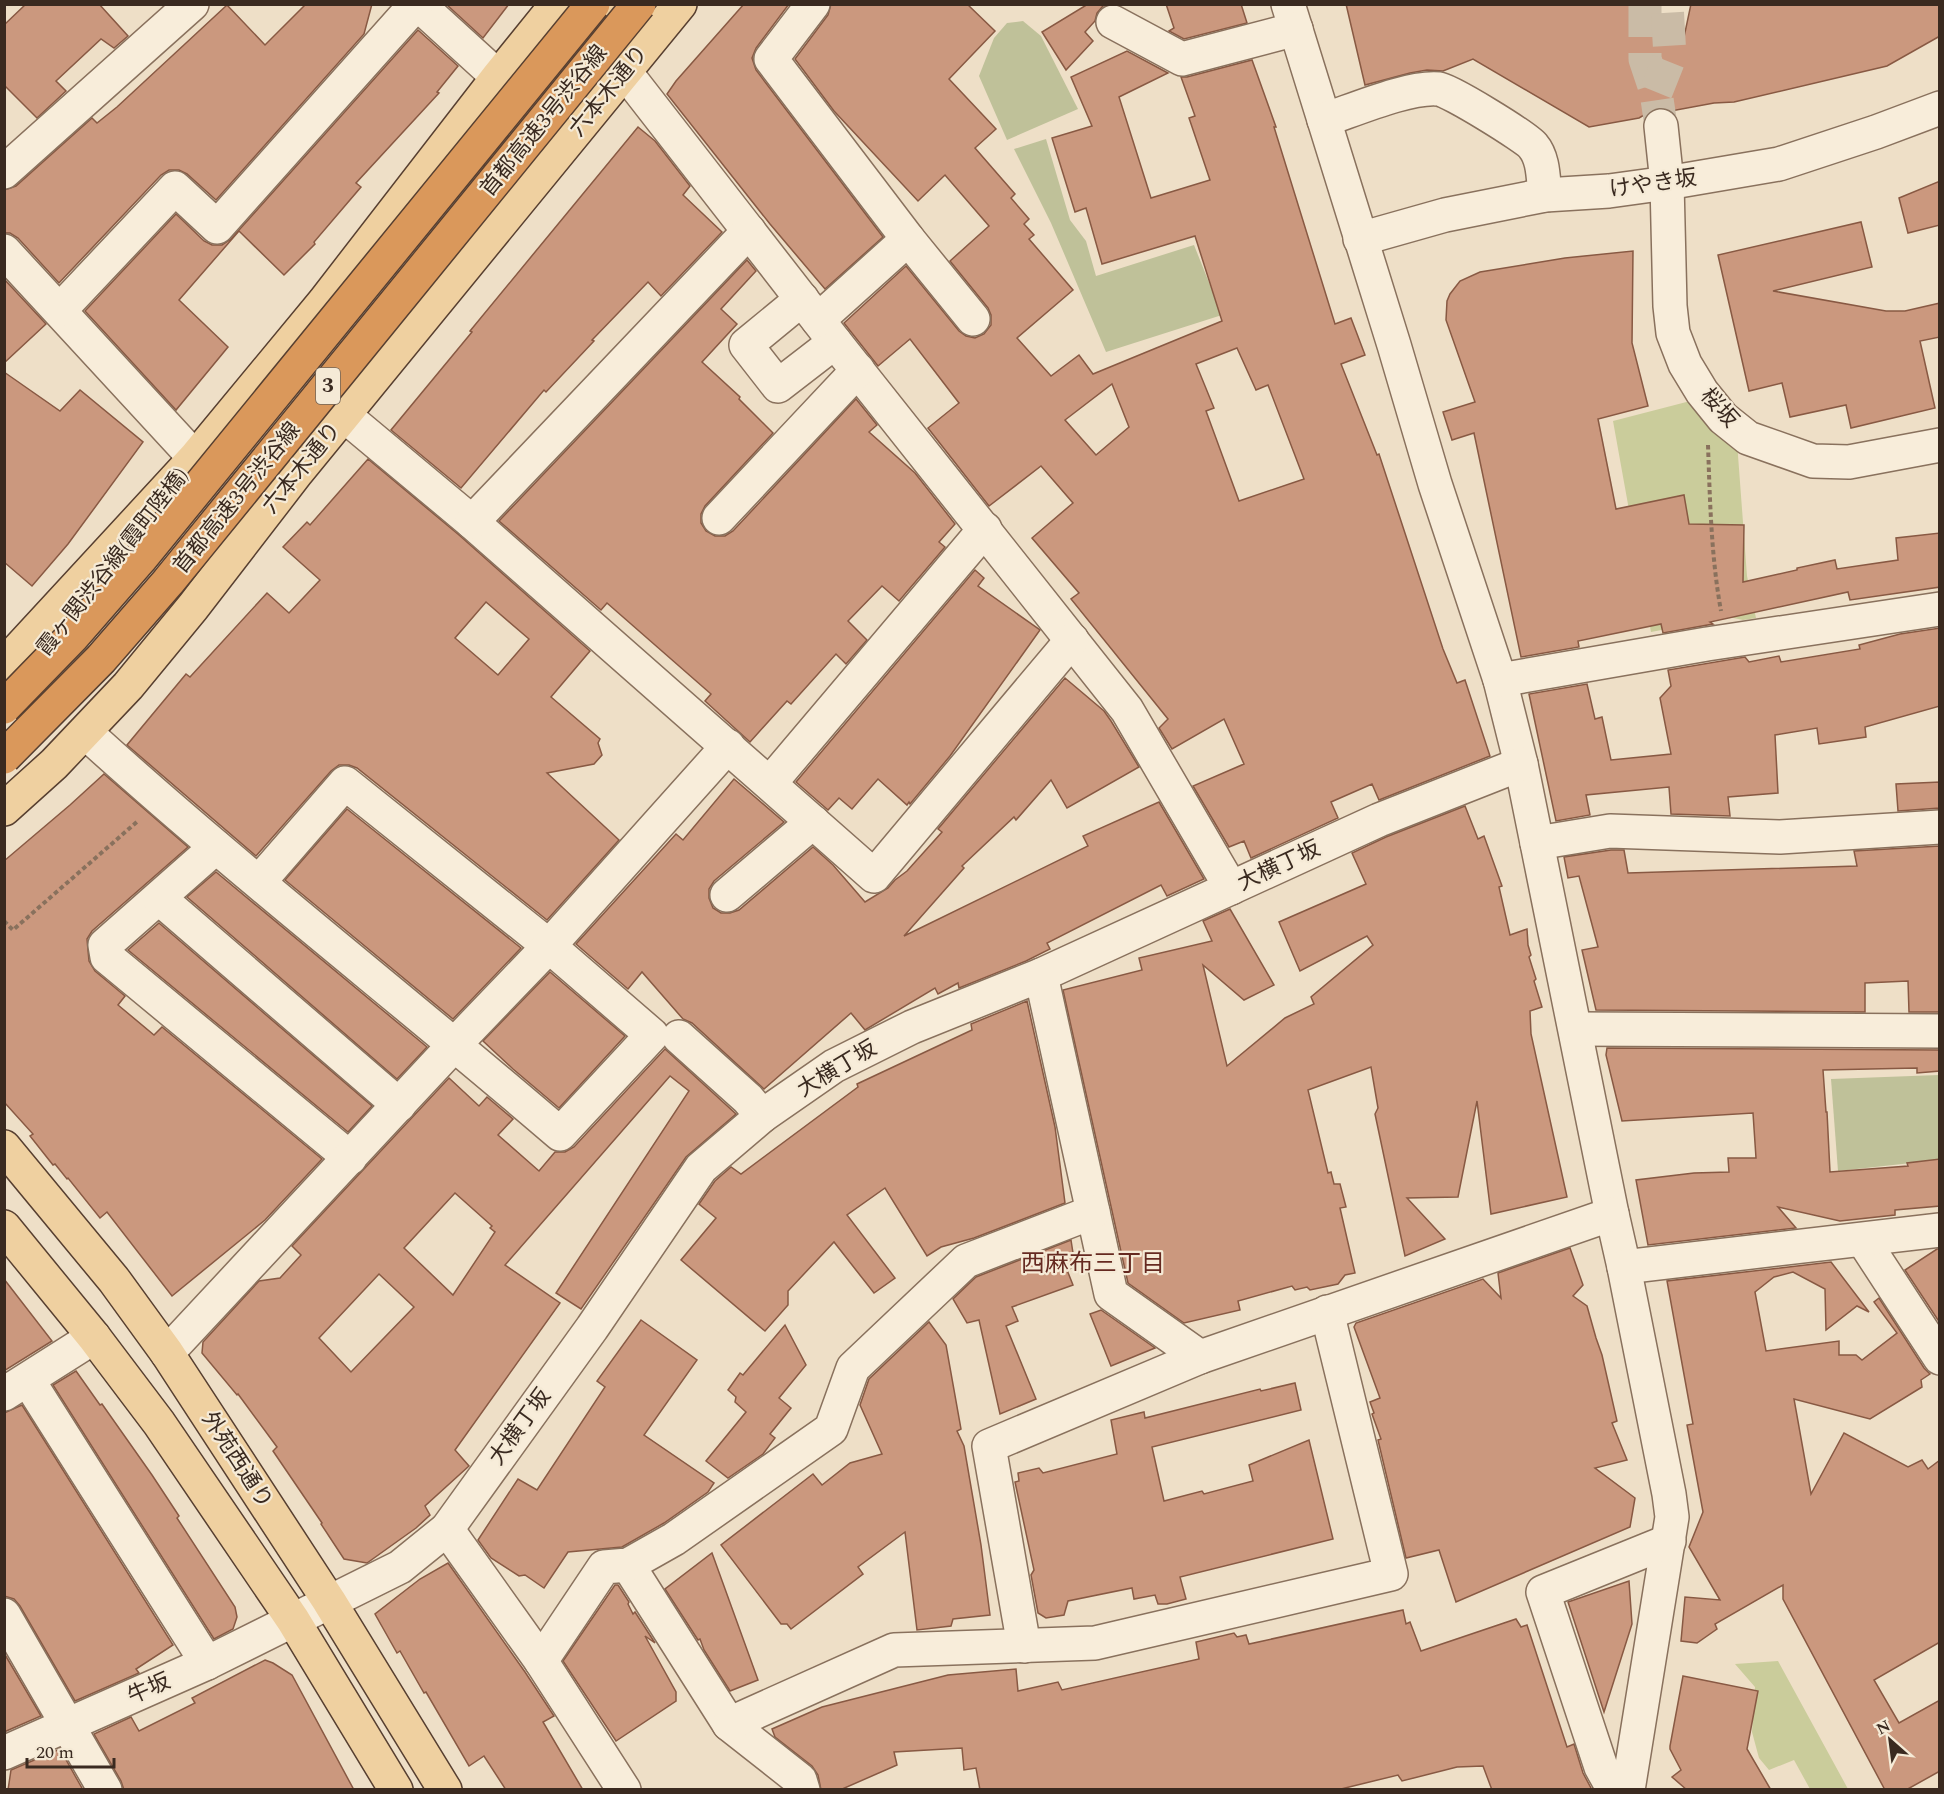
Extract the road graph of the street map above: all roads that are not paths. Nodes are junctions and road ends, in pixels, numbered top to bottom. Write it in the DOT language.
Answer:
graph roads {
  1 [pos="192,4"];
  2 [pos="417,4"];
  3 [pos="557,4"];
  4 [pos="593,4"];
  5 [pos="616,4"];
  6 [pos="639,4"];
  7 [pos="680,4"];
  8 [pos="813,4"];
  9 [pos="1292,17"];
  10 [pos="1113,22"];
  11 [pos="626,72"];
  12 [pos="498,77"];
  13 [pos="1940,108"];
  14 [pos="1324,120"];
  15 [pos="1661,126"];
  16 [pos="4,172"];
  17 [pos="1667,183"];
  18 [pos="1545,195"];
  19 [pos="749,231"];
  20 [pos="908,239"];
  21 [pos="1360,239"];
  22 [pos="4,250"];
  23 [pos="324,302"];
  24 [pos="60,310"];
  25 [pos="818,320"];
  26 [pos="973,320"];
  27 [pos="858,370"];
  28 [pos="345,416"];
  29 [pos="1940,445"];
  30 [pos="195,458"];
  31 [pos="297,472"];
  32 [pos="719,518"];
  33 [pos="472,522"];
  34 [pos="985,529"];
  35 [pos="1940,609"];
  36 [pos="1072,640"];
  37 [pos="8,656"];
  38 [pos="1500,680"];
  39 [pos="4,692"];
  40 [pos="4,707"];
  41 [pos="85,732"];
  42 [pos="728,746"];
  43 [pos="4,757"];
  44 [pos="1521,764"];
  45 [pos="4,773"];
  46 [pos="770,783"];
  47 [pos="6,808"];
  48 [pos="813,822"];
  49 [pos="1940,828"];
  50 [pos="1537,843"];
  51 [pos="216,847"];
  52 [pos="259,882"];
  53 [pos="1231,888"];
  54 [pos="727,895"];
  55 [pos="159,898"];
  56 [pos="549,946"];
  57 [pos="1041,975"];
  58 [pos="1576,1029"];
  59 [pos="1940,1031"];
  60 [pos="679,1037"];
  61 [pos="455,1044"];
  62 [pos="399,1105"];
  63 [pos="762,1116"];
  64 [pos="4,1147"];
  65 [pos="350,1158"];
  66 [pos="1094,1212"];
  67 [pos="1612,1214"];
  68 [pos="4,1227"];
  69 [pos="1940,1230"];
  70 [pos="1863,1240"];
  71 [pos="1624,1267"];
  72 [pos="1327,1312"];
  73 [pos="94,1336"];
  74 [pos="167,1353"];
  75 [pos="1200,1357"];
  76 [pos="1940,1358"];
  77 [pos="16,1387"];
  78 [pos="447,1528"];
  79 [pos="1669,1541"];
  80 [pos="628,1565"];
  81 [pos="329,1601"];
  82 [pos="4,1615"];
  83 [pos="292,1620"];
  84 [pos="1024,1646"];
  85 [pos="541,1661"];
  86 [pos="207,1663"];
  87 [pos="69,1725"];
  88 [pos="729,1725"];
  89 [pos="4,1753"];
  90 [pos="105,1790"];
  91 [pos="396,1790"];
  92 [pos="445,1790"];
  93 [pos="624,1790"];
  94 [pos="803,1790"];
  95 [pos="1614,1790"];
  96 [pos="1628,1790"];
  1 -- 16 [label="street"];
  2 -- 12 [label="street"];
  2 -- 24 [label="street"];
  3 -- 12 [label="main road"];
  4 -- 40 [label="highway, 首都高速3号渋谷線 / 3, bridge"];
  5 -- 23 [label="main road"];
  6 -- 43 [label="highway, 首都高速3号渋谷線 / 3, bridge"];
  7 -- 11 [label="main road, 六本木通り"];
  8 -- 20 [label="street"];
  9 -- 10 [label="street"];
  9 -- 14 [label="street"];
  11 -- 19 [label="street"];
  11 -- 28 [label="main road, 六本木通り"];
  12 -- 23 [label="main road"];
  13 -- 17 [label="street, けやき坂"];
  14 -- 18 [label="street"];
  14 -- 21 [label="street"];
  15 -- 17 [label="street, 桜坂"];
  17 -- 18 [label="street, けやき坂"];
  17 -- 29 [label="street, 桜坂"];
  18 -- 21 [label="street, けやき坂"];
  19 -- 25 [label="street"];
  19 -- 33 [label="street"];
  20 -- 25 [label="street"];
  20 -- 26 [label="street"];
  21 -- 38 [label="street"];
  22 -- 24 [label="street"];
  23 -- 30 [label="main road"];
  24 -- 30 [label="street"];
  25 -- 27 [label="street"];
  27 -- 32 [label="street"];
  27 -- 34 [label="street"];
  28 -- 31 [label="main road, 六本木通り"];
  28 -- 33 [label="street"];
  30 -- 37 [label="main road"];
  30 -- 39 [label="main road, 霞ヶ関渋谷線(霞町陸橋)"];
  31 -- 41 [label="main road, 六本木通り"];
  31 -- 45 [label="main road"];
  33 -- 42 [label="street"];
  34 -- 36 [label="street"];
  34 -- 46 [label="street"];
  35 -- 38 [label="street"];
  36 -- 48 [label="street"];
  36 -- 53 [label="street"];
  38 -- 44 [label="street"];
  41 -- 47 [label="main road, 六本木通り"];
  41 -- 51 [label="street"];
  42 -- 46 [label="street"];
  42 -- 56 [label="street"];
  44 -- 50 [label="street"];
  44 -- 53 [label="street, 大横丁坂"];
  46 -- 48 [label="street"];
  48 -- 54 [label="street"];
  49 -- 50 [label="street"];
  50 -- 58 [label="street"];
  51 -- 52 [label="street"];
  51 -- 55 [label="street"];
  52 -- 56 [label="street"];
  52 -- 61 [label="street"];
  53 -- 57 [label="street, 大横丁坂"];
  55 -- 62 [label="street"];
  55 -- 65 [label="street"];
  56 -- 61 [label="street"];
  56 -- 61 [label="street"];
  57 -- 63 [label="street, 大横丁坂"];
  57 -- 66 [label="street"];
  58 -- 59 [label="street"];
  58 -- 67 [label="street"];
  60 -- 63 [label="street"];
  61 -- 62 [label="street"];
  62 -- 65 [label="street"];
  63 -- 78 [label="street, 大横丁坂"];
  64 -- 74 [label="main road, 外苑西通り"];
  65 -- 74 [label="street"];
  66 -- 75 [label="street"];
  66 -- 80 [label="street"];
  67 -- 71 [label="street"];
  67 -- 72 [label="street"];
  68 -- 73 [label="main road, 外苑西通り"];
  69 -- 70 [label="street"];
  70 -- 71 [label="street"];
  70 -- 76 [label="street"];
  71 -- 79 [label="street"];
  72 -- 75 [label="street"];
  72 -- 84 [label="street"];
  73 -- 77 [label="street"];
  73 -- 83 [label="main road, 外苑西通り"];
  74 -- 81 [label="main road, 外苑西通り"];
  75 -- 84 [label="street"];
  77 -- 86 [label="street"];
  78 -- 81 [label="street, 大横丁坂"];
  78 -- 85 [label="street"];
  79 -- 95 [label="street"];
  79 -- 96 [label="street"];
  80 -- 85 [label="street"];
  80 -- 88 [label="street"];
  81 -- 83 [label="street, 大横丁坂"];
  81 -- 92 [label="main road, 外苑西通り"];
  82 -- 87 [label="street"];
  83 -- 86 [label="street, 牛坂"];
  83 -- 91 [label="main road, 外苑西通り"];
  84 -- 88 [label="street"];
  85 -- 93 [label="street"];
  86 -- 87 [label="street, 牛坂"];
  87 -- 89 [label="street, 牛坂"];
  87 -- 90 [label="street"];
  88 -- 94 [label="street"];
}
